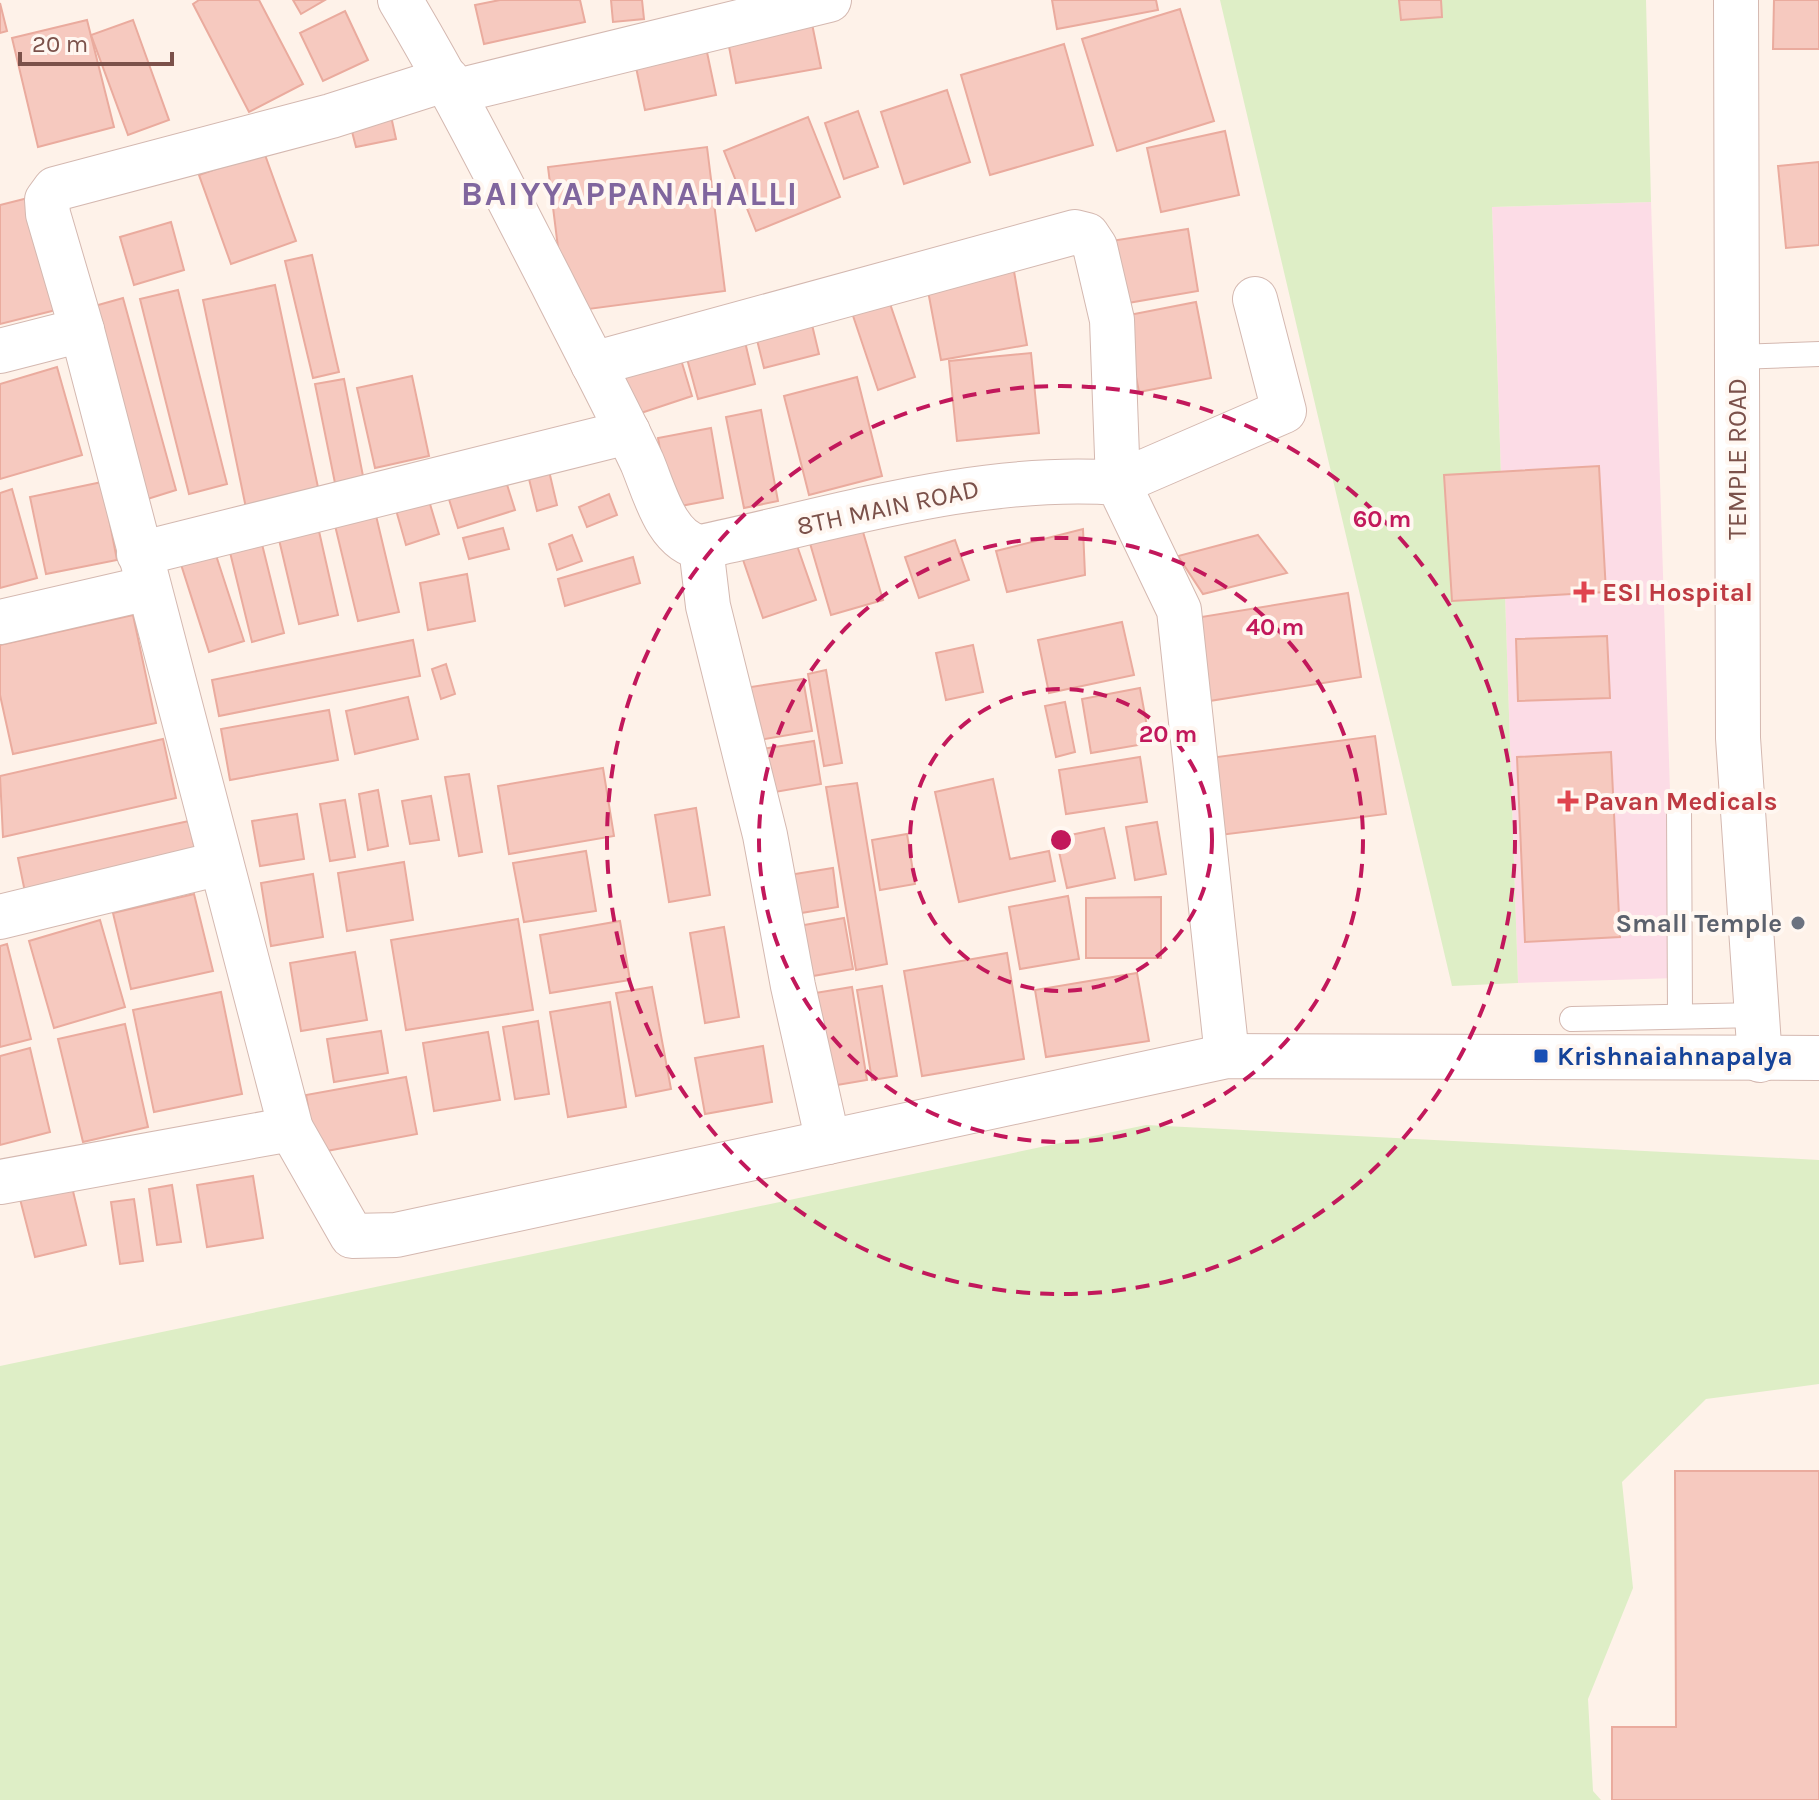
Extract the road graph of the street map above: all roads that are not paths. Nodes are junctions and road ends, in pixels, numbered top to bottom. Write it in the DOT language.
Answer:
graph roads {
  1 [pos="400,0"];
  2 [pos="829,0"];
  3 [pos="1736,0"];
  4 [pos="450,85"];
  5 [pos="1255,299"];
  6 [pos="82,330"];
  7 [pos="0,351"];
  8 [pos="1819,354"];
  9 [pos="1736,357"];
  10 [pos="593,364"];
  11 [pos="628,432"];
  12 [pos="1118,483"];
  13 [pos="701,547"];
  14 [pos="144,571"];
  15 [pos="0,622"];
  16 [pos="1679,807"];
  17 [pos="221,863"];
  18 [pos="0,917"];
  19 [pos="1680,1014"];
  20 [pos="1758,1015"];
  21 [pos="1572,1019"];
  22 [pos="1227,1056"];
  23 [pos="1819,1058"];
  24 [pos="1760,1060"];
  25 [pos="291,1129"];
  26 [pos="828,1142"];
  27 [pos="0,1182"];
  1 -- 4 [label="street"];
  2 -- 4 [label="street"];
  3 -- 9 [label="street, TEMPLE ROAD"];
  4 -- 6 [label="street"];
  4 -- 10 [label="street"];
  5 -- 12 [label="street"];
  6 -- 7 [label="street"];
  6 -- 14 [label="street"];
  8 -- 9 [label="lane"];
  9 -- 20 [label="street, TEMPLE ROAD"];
  10 -- 11 [label="street"];
  10 -- 12 [label="street"];
  11 -- 13 [label="street"];
  11 -- 14 [label="street"];
  12 -- 13 [label="street, 8TH MAIN ROAD"];
  12 -- 22 [label="street"];
  13 -- 26 [label="street"];
  14 -- 15 [label="street"];
  14 -- 17 [label="street"];
  16 -- 19 [label="lane"];
  17 -- 18 [label="street"];
  17 -- 25 [label="street"];
  19 -- 20 [label="lane"];
  19 -- 21 [label="lane"];
  20 -- 24 [label="street, TEMPLE ROAD"];
  22 -- 24 [label="street"];
  22 -- 26 [label="street"];
  23 -- 24 [label="street"];
  25 -- 26 [label="street"];
  25 -- 27 [label="street"];
}
